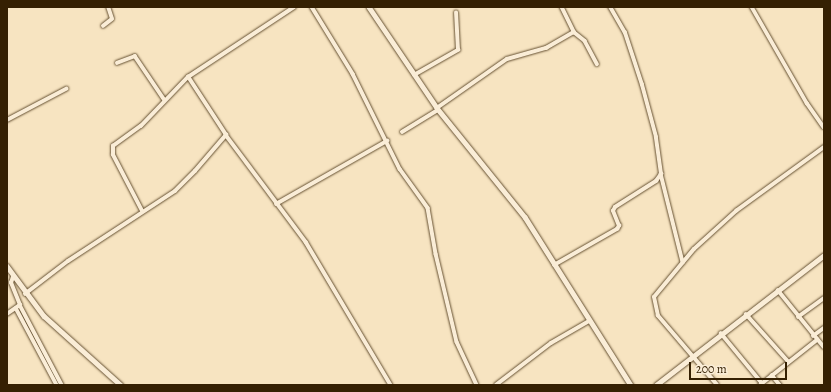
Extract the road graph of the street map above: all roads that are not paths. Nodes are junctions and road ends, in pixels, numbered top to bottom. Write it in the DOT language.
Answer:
graph roads {
  1 [pos="108,7"];
  2 [pos="294,7"];
  3 [pos="312,7"];
  4 [pos="369,7"];
  5 [pos="562,7"];
  6 [pos="610,7"];
  7 [pos="752,7"];
  8 [pos="456,13"];
  9 [pos="102,26"];
  10 [pos="574,32"];
  11 [pos="117,63"];
  12 [pos="597,64"];
  13 [pos="414,75"];
  14 [pos="188,77"];
  15 [pos="66,90"];
  16 [pos="164,99"];
  17 [pos="437,109"];
  18 [pos="7,120"];
  19 [pos="824,127"];
  20 [pos="402,132"];
  21 [pos="226,135"];
  22 [pos="387,141"];
  23 [pos="824,147"];
  24 [pos="661,174"];
  25 [pos="276,204"];
  26 [pos="142,211"];
  27 [pos="824,255"];
  28 [pos="683,262"];
  29 [pos="554,265"];
  30 [pos="7,266"];
  31 [pos="13,277"];
  32 [pos="778,290"];
  33 [pos="25,294"];
  34 [pos="824,298"];
  35 [pos="20,305"];
  36 [pos="16,308"];
  37 [pos="7,314"];
  38 [pos="746,314"];
  39 [pos="798,317"];
  40 [pos="589,321"];
  41 [pos="824,328"];
  42 [pos="721,333"];
  43 [pos="813,336"];
  44 [pos="817,340"];
  45 [pos="824,347"];
  46 [pos="692,355"];
  47 [pos="788,361"];
  48 [pos="772,375"];
  49 [pos="761,384"];
  50 [pos="57,385"];
  51 [pos="62,385"];
  52 [pos="121,385"];
  53 [pos="391,385"];
  54 [pos="477,385"];
  55 [pos="496,385"];
  56 [pos="630,385"];
  57 [pos="656,385"];
  58 [pos="717,385"];
  59 [pos="780,385"];
  1 -- 9 [label="street"];
  2 -- 14 [label="street"];
  3 -- 22 [label="street"];
  4 -- 13 [label="street"];
  5 -- 10 [label="street"];
  6 -- 24 [label="street"];
  7 -- 19 [label="street"];
  8 -- 13 [label="street"];
  10 -- 12 [label="street"];
  10 -- 17 [label="street"];
  11 -- 16 [label="street"];
  13 -- 17 [label="street"];
  14 -- 16 [label="street"];
  14 -- 21 [label="street"];
  15 -- 18 [label="street"];
  16 -- 26 [label="street"];
  17 -- 20 [label="street"];
  17 -- 29 [label="street"];
  21 -- 25 [label="street"];
  21 -- 26 [label="street"];
  22 -- 25 [label="street"];
  22 -- 54 [label="street"];
  23 -- 28 [label="street"];
  24 -- 28 [label="street"];
  24 -- 29 [label="street"];
  25 -- 53 [label="street"];
  26 -- 33 [label="street"];
  27 -- 32 [label="street"];
  28 -- 46 [label="street"];
  29 -- 40 [label="street"];
  30 -- 31 [label="street"];
  31 -- 33 [label="street"];
  31 -- 35 [label="street"];
  32 -- 38 [label="street"];
  32 -- 39 [label="street"];
  33 -- 52 [label="street"];
  34 -- 39 [label="street"];
  35 -- 36 [label="street"];
  35 -- 51 [label="street"];
  36 -- 37 [label="street"];
  36 -- 50 [label="street"];
  38 -- 42 [label="street"];
  38 -- 47 [label="street"];
  39 -- 43 [label="street"];
  40 -- 55 [label="street"];
  40 -- 56 [label="street"];
  41 -- 43 [label="street"];
  42 -- 46 [label="street"];
  42 -- 49 [label="street"];
  43 -- 44 [label="street"];
  44 -- 45 [label="street"];
  44 -- 47 [label="street"];
  46 -- 57 [label="street"];
  46 -- 58 [label="street"];
  47 -- 48 [label="street"];
  48 -- 49 [label="street"];
  48 -- 59 [label="street"];
}
